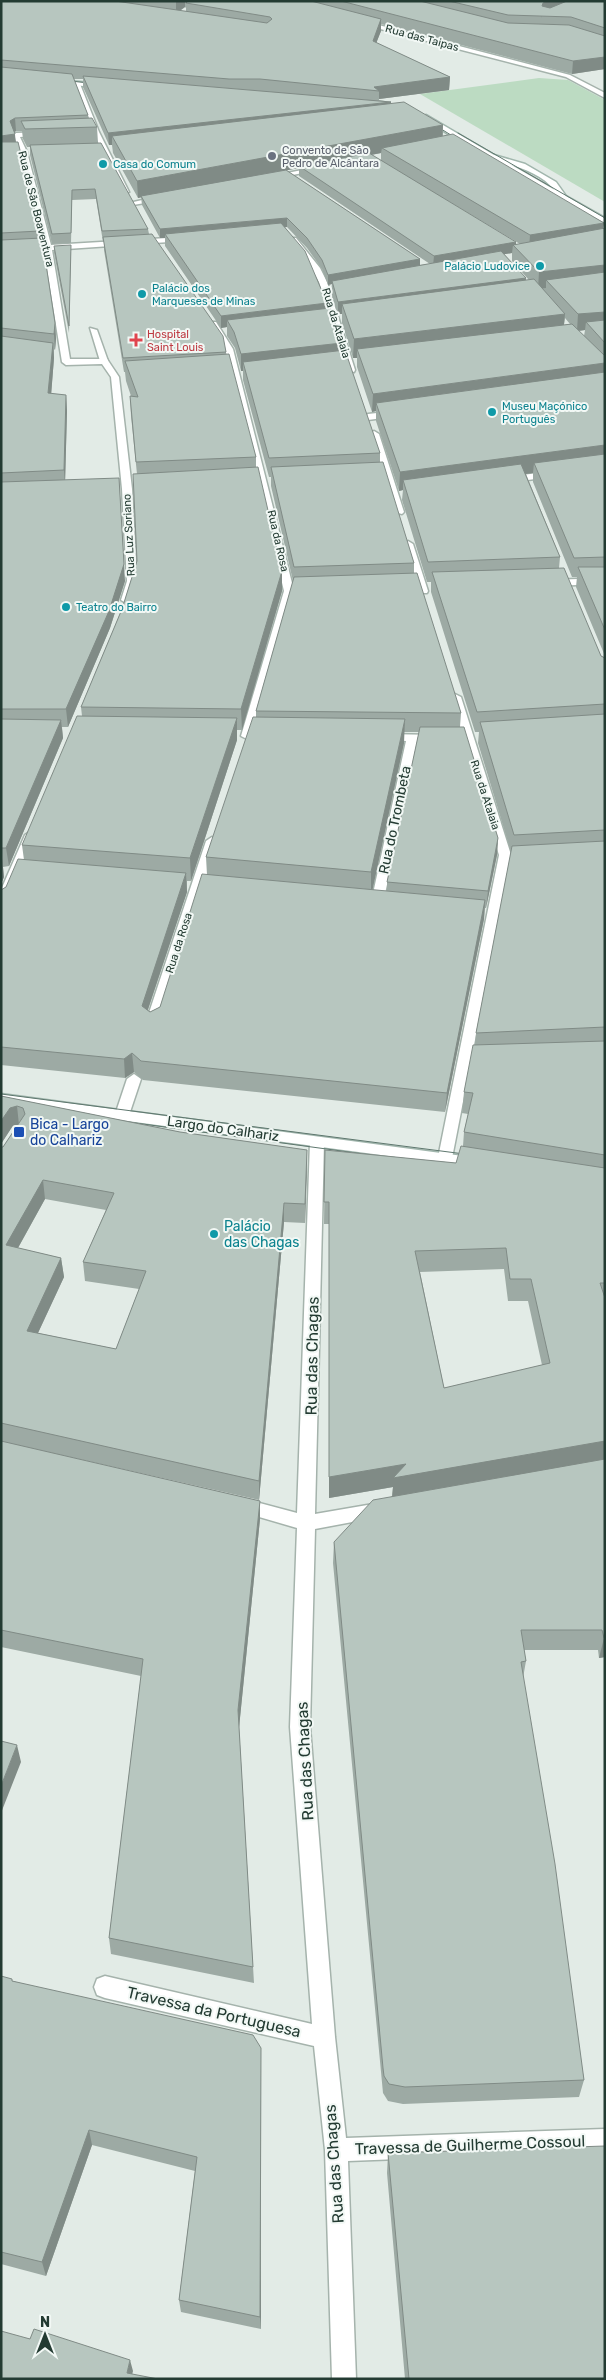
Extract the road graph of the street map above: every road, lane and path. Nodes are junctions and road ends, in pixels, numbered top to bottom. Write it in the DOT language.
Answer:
graph roads {
  1 [pos="352,20"];
  2 [pos="48,81"];
  3 [pos="76,84"];
  4 [pos="113,87"];
  5 [pos="605,96"];
  6 [pos="418,114"];
  7 [pos="52,134"];
  8 [pos="466,141"];
  9 [pos="456,142"];
  10 [pos="33,151"];
  11 [pos="20,152"];
  12 [pos="324,167"];
  13 [pos="286,174"];
  14 [pos="266,178"];
  15 [pos="295,180"];
  16 [pos="170,196"];
  17 [pos="605,221"];
  18 [pos="284,231"];
  19 [pos="195,238"];
  20 [pos="48,249"];
  21 [pos="1,251"];
  22 [pos="208,318"];
  23 [pos="93,330"];
  24 [pos="104,361"];
  25 [pos="355,382"];
  26 [pos="407,412"];
  27 [pos="560,473"];
  28 [pos="524,478"];
  29 [pos="496,482"];
  30 [pos="530,491"];
  31 [pos="605,581"];
  32 [pos="539,583"];
  33 [pos="427,606"];
  34 [pos="122,610"];
  35 [pos="450,682"];
  36 [pos="375,737"];
  37 [pos="413,737"];
  38 [pos="463,738"];
  39 [pos="242,750"];
  40 [pos="37,820"];
  41 [pos="215,833"];
  42 [pos="1,872"];
  43 [pos="20,873"];
  44 [pos="184,886"];
  45 [pos="204,887"];
  46 [pos="377,903"];
  47 [pos="1,905"];
  48 [pos="152,1025"];
  49 [pos="480,1060"];
  50 [pos="464,1061"];
  51 [pos="134,1079"];
  52 [pos="1,1099"];
  53 [pos="122,1115"];
  54 [pos="317,1142"];
  55 [pos="445,1158"];
  56 [pos="491,1165"];
  57 [pos="222,1500"];
  58 [pos="394,1508"];
  59 [pos="306,1523"];
  60 [pos="105,1987"];
  61 [pos="324,2038"];
  62 [pos="605,2140"];
  63 [pos="336,2150"];
  64 [pos="344,2379"];
  1 -- 5 [label="street, Rua das Taipas"];
  2 -- 3 [label="street"];
  3 -- 4 [label="street"];
  3 -- 16 [label="street"];
  6 -- 8 [label="street"];
  7 -- 11 [label="street, Rua de São Boaventura"];
  8 -- 9 [label="street"];
  8 -- 17 [label="street"];
  10 -- 11 [label="street"];
  11 -- 20 [label="street, Rua de São Boaventura"];
  12 -- 13 [label="street"];
  13 -- 14 [label="street"];
  13 -- 15 [label="street"];
  18 -- 25 [label="street, Rua da Atalaia"];
  19 -- 20 [label="street"];
  20 -- 21 [label="street"];
  20 -- 24 [label="street, Rua de São Boaventura"];
  22 -- 39 [label="street, Rua da Rosa"];
  23 -- 24 [label="street, Rua Luz Soriano"];
  24 -- 34 [label="street, Rua Luz Soriano"];
  26 -- 33 [label="street"];
  27 -- 28 [label="street"];
  28 -- 29 [label="street"];
  28 -- 30 [label="street"];
  31 -- 32 [label="street"];
  35 -- 38 [label="street, Rua da Atalaia"];
  36 -- 37 [label="street"];
  37 -- 38 [label="street"];
  37 -- 46 [label="street, Rua do Trombeta"];
  38 -- 50 [label="street, Rua da Atalaia"];
  40 -- 43 [label="street"];
  41 -- 45 [label="street, Rua da Rosa"];
  42 -- 43 [label="street"];
  43 -- 47 [label="street"];
  44 -- 45 [label="street"];
  45 -- 48 [label="street, Rua da Rosa"];
  49 -- 50 [label="street"];
  50 -- 55 [label="street, Rua da Atalaia"];
  51 -- 53 [label="street"];
  52 -- 53 [label="street, Largo do Calhariz"];
  53 -- 54 [label="street, Largo do Calhariz"];
  54 -- 55 [label="street, Largo do Calhariz"];
  54 -- 59 [label="street, Rua das Chagas"];
  55 -- 56 [label="street, Largo do Calhariz"];
  57 -- 59 [label="street"];
  58 -- 59 [label="street"];
  59 -- 61 [label="street, Rua das Chagas"];
  60 -- 61 [label="street, Travessa da Portuguesa"];
  61 -- 63 [label="street, Rua das Chagas"];
  62 -- 63 [label="street, Travessa de Guilherme Cossoul"];
  63 -- 64 [label="street, Rua das Chagas"];
}
